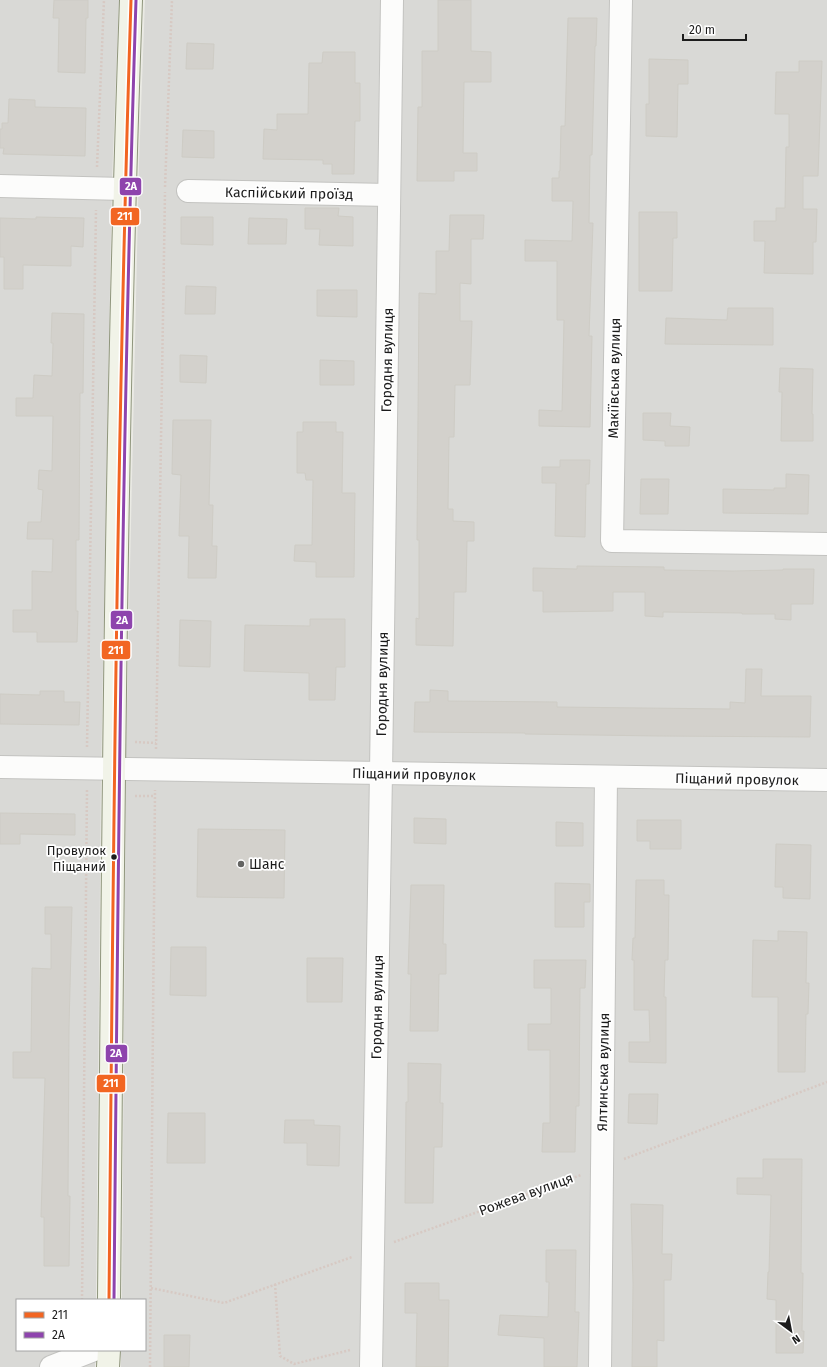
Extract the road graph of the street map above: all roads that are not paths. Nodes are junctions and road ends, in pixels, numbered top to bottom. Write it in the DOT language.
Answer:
graph roads {
  1 [pos="131,0"];
  2 [pos="392,0"];
  3 [pos="621,0"];
  4 [pos="0,186"];
  5 [pos="124,189"];
  6 [pos="188,191"];
  7 [pos="389,195"];
  8 [pos="827,544"];
  9 [pos="0,767"];
  10 [pos="114,769"];
  11 [pos="381,773"];
  12 [pos="606,777"];
  13 [pos="827,780"];
  14 [pos="109,1299"];
  15 [pos="91,1351"];
  16 [pos="109,1351"];
  17 [pos="51,1367"];
  18 [pos="108,1367"];
  19 [pos="371,1367"];
  20 [pos="600,1367"];
  1 -- 5 [label="street"];
  2 -- 7 [label="street, Городня вулиця"];
  3 -- 8 [label="street, Макіївська вулиця"];
  4 -- 5 [label="street"];
  5 -- 10 [label="street"];
  6 -- 7 [label="street, Каспійський проїзд"];
  7 -- 11 [label="street, Городня вулиця"];
  9 -- 10 [label="street, Піщаний провулок"];
  10 -- 11 [label="street, Піщаний провулок"];
  10 -- 14 [label="street"];
  11 -- 12 [label="street, Піщаний провулок"];
  11 -- 19 [label="street, Городня вулиця"];
  12 -- 13 [label="street, Піщаний провулок"];
  12 -- 20 [label="street, Ялтинська вулиця"];
  15 -- 17 [label="street"];
  16 -- 18 [label="street"];
}
